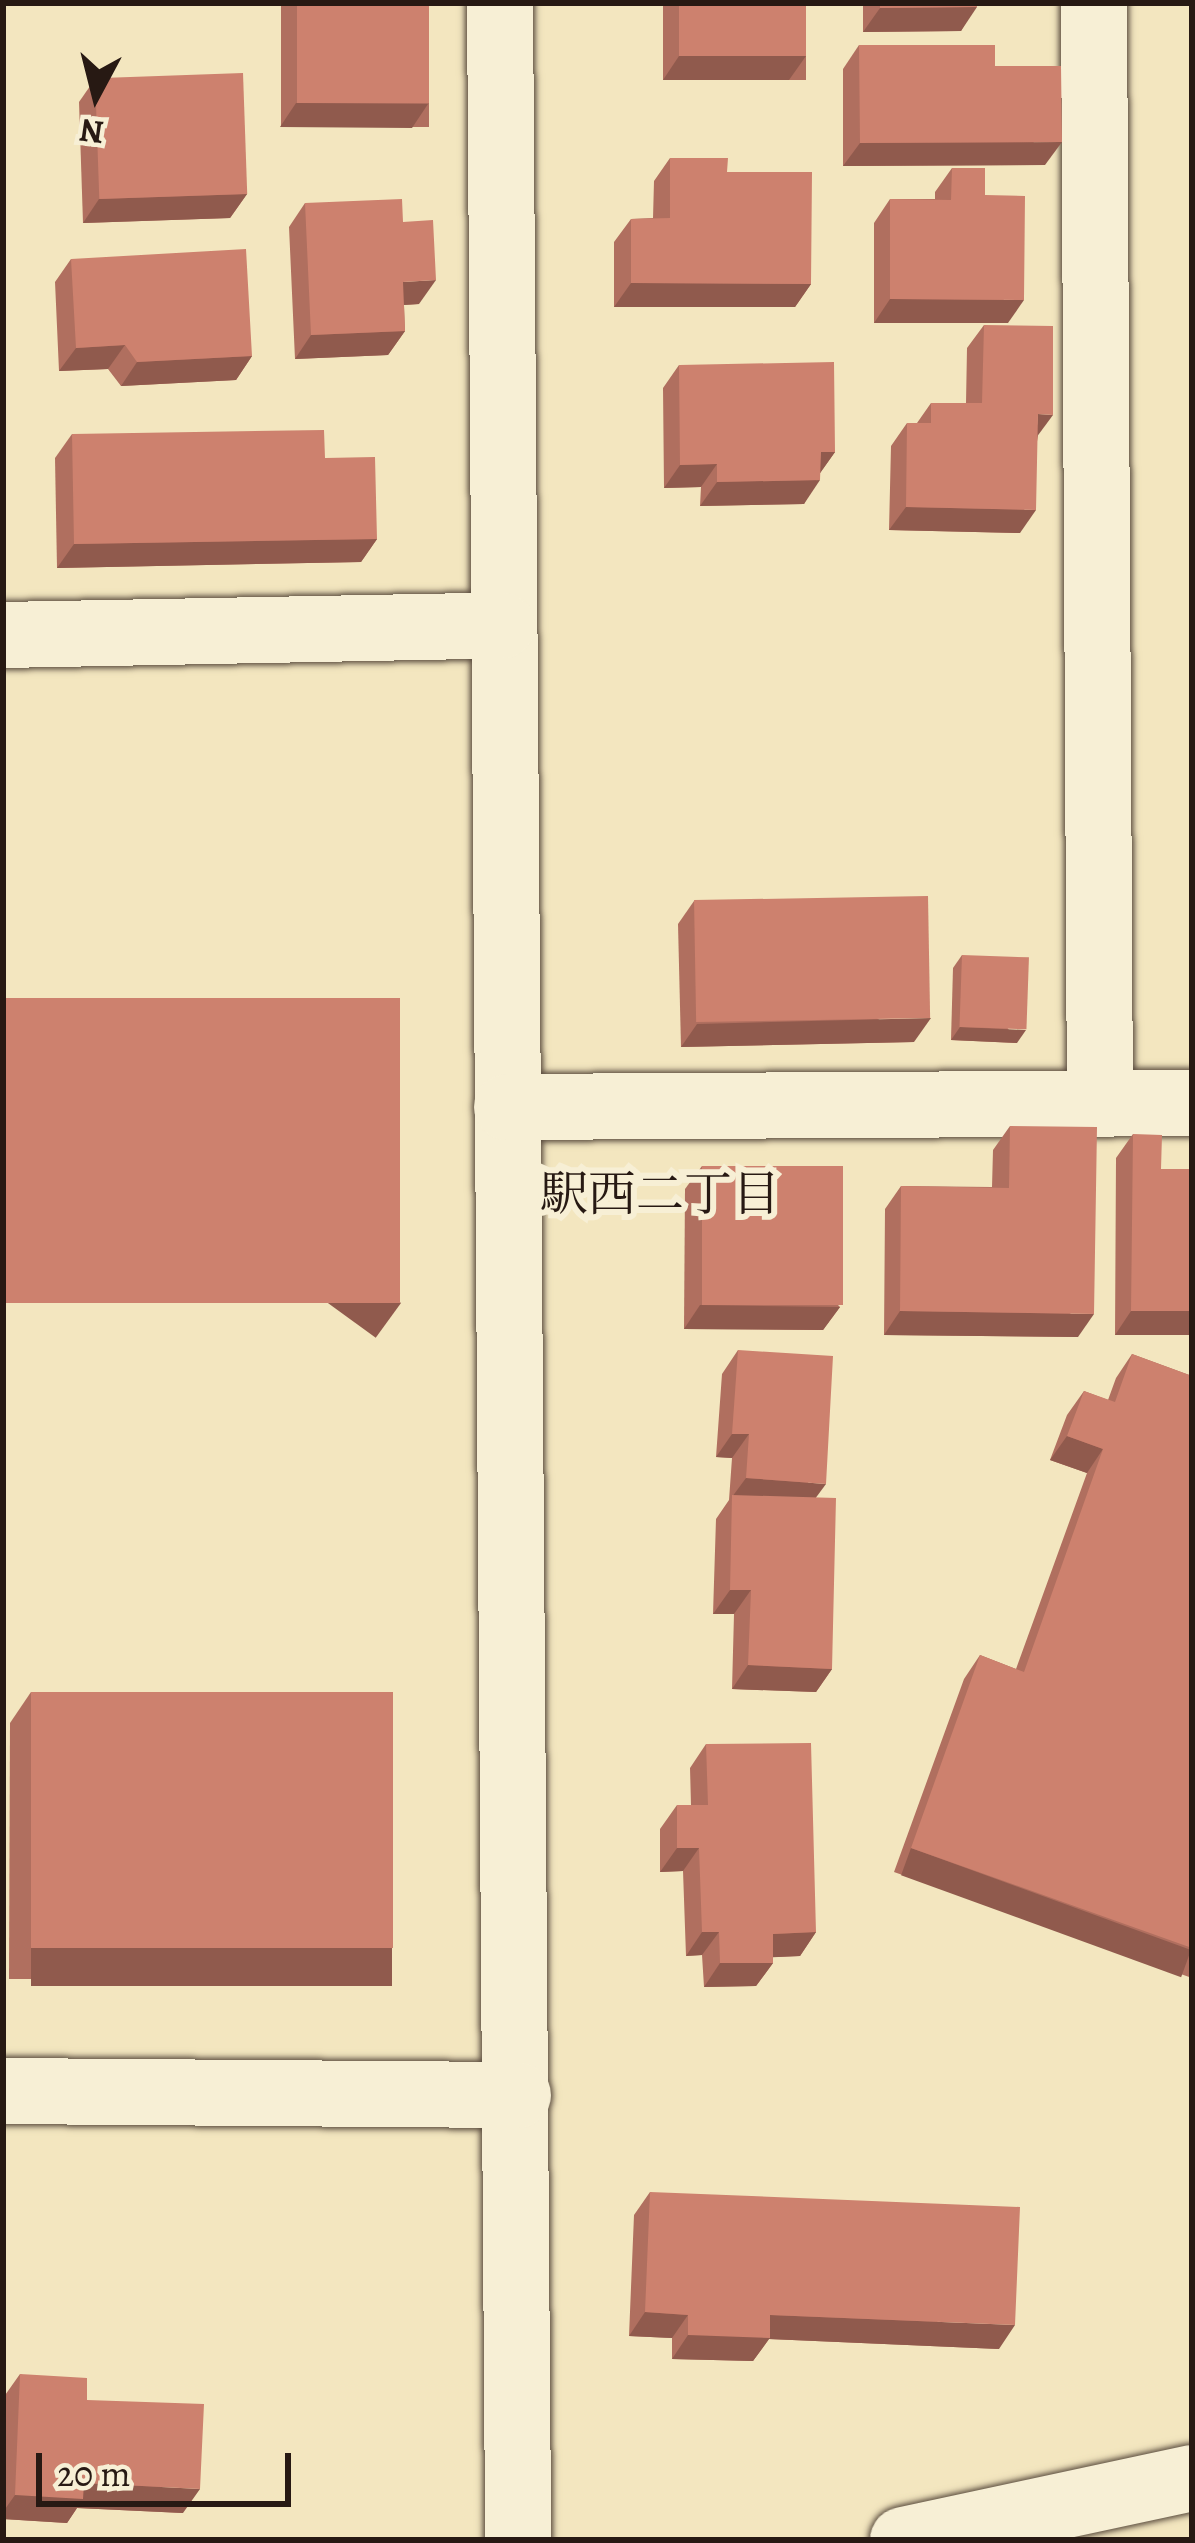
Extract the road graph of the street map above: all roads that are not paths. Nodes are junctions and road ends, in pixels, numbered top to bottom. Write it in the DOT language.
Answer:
graph roads {
  1 [pos="500,3"];
  2 [pos="1094,3"];
  3 [pos="502,626"];
  4 [pos="3,634"];
  5 [pos="1192,1102"];
  6 [pos="1100,1103"];
  7 [pos="507,1107"];
  8 [pos="3,2091"];
  9 [pos="518,2096"];
  10 [pos="1192,2478"];
  11 [pos="518,2540"];
  12 [pos="903,2540"];
  1 -- 3 [label="street"];
  2 -- 6 [label="street"];
  3 -- 4 [label="street"];
  3 -- 7 [label="street"];
  5 -- 6 [label="street"];
  6 -- 7 [label="street"];
  7 -- 9 [label="street"];
  8 -- 9 [label="street"];
  9 -- 11 [label="street"];
  10 -- 12 [label="street"];
}
